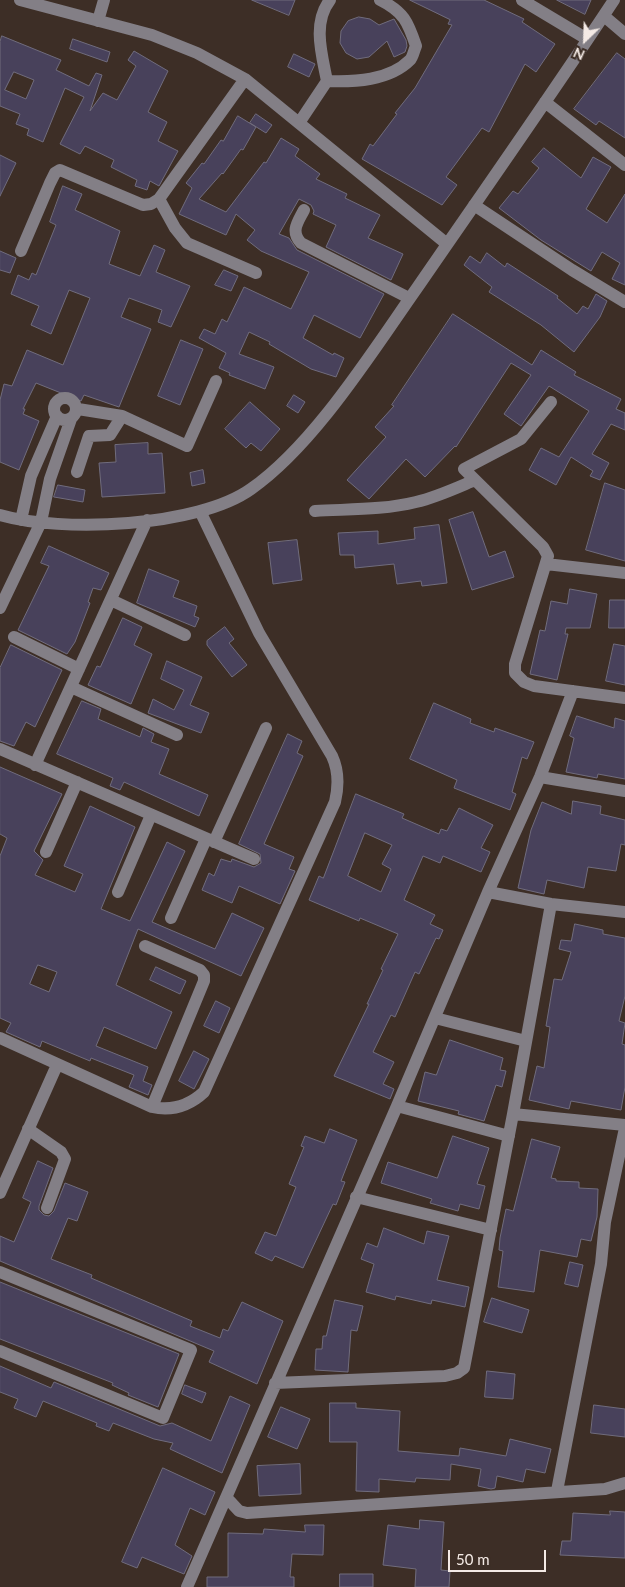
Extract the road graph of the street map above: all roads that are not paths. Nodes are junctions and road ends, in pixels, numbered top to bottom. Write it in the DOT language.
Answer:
graph roads {
  1 [pos="20,0"];
  2 [pos="104,0"];
  3 [pos="330,0"];
  4 [pos="380,0"];
  5 [pos="522,0"];
  6 [pos="614,0"];
  7 [pos="604,16"];
  8 [pos="98,21"];
  9 [pos="625,34"];
  10 [pos="587,39"];
  11 [pos="245,79"];
  12 [pos="327,81"];
  13 [pos="544,102"];
  14 [pos="299,123"];
  15 [pos="625,165"];
  16 [pos="159,199"];
  17 [pos="474,205"];
  18 [pos="304,210"];
  19 [pos="447,244"];
  20 [pos="21,251"];
  21 [pos="256,273"];
  22 [pos="410,298"];
  23 [pos="625,302"];
  24 [pos="216,380"];
  25 [pos="551,402"];
  26 [pos="74,414"];
  27 [pos="57,416"];
  28 [pos="122,416"];
  29 [pos="77,472"];
  30 [pos="475,480"];
  31 [pos="200,511"];
  32 [pos="315,511"];
  33 [pos="0,515"];
  34 [pos="21,520"];
  35 [pos="147,520"];
  36 [pos="41,522"];
  37 [pos="546,564"];
  38 [pos="625,574"];
  39 [pos="111,600"];
  40 [pos="0,608"];
  41 [pos="186,635"];
  42 [pos="14,637"];
  43 [pos="79,669"];
  44 [pos="71,687"];
  45 [pos="573,691"];
  46 [pos="625,698"];
  47 [pos="266,728"];
  48 [pos="177,735"];
  49 [pos="0,749"];
  50 [pos="35,765"];
  51 [pos="540,777"];
  52 [pos="77,782"];
  53 [pos="625,791"];
  54 [pos="152,815"];
  55 [pos="210,840"];
  56 [pos="46,852"];
  57 [pos="254,860"];
  58 [pos="118,892"];
  59 [pos="488,892"];
  60 [pos="551,904"];
  61 [pos="625,912"];
  62 [pos="171,918"];
  63 [pos="145,946"];
  64 [pos="435,1018"];
  65 [pos="0,1038"];
  66 [pos="526,1041"];
  67 [pos="57,1065"];
  68 [pos="397,1106"];
  69 [pos="152,1107"];
  70 [pos="514,1114"];
  71 [pos="625,1126"];
  72 [pos="28,1129"];
  73 [pos="509,1136"];
  74 [pos="0,1193"];
  75 [pos="356,1197"];
  76 [pos="47,1208"];
  77 [pos="491,1230"];
  78 [pos="0,1272"];
  79 [pos="0,1352"];
  80 [pos="276,1383"];
  81 [pos="625,1483"];
  82 [pos="557,1491"];
  83 [pos="227,1498"];
  84 [pos="187,1587"];
  1 -- 8 [label="street"];
  2 -- 8 [label="street"];
  3 -- 12 [label="street"];
  4 -- 12 [label="street"];
  5 -- 10 [label="street"];
  6 -- 7 [label="street"];
  7 -- 9 [label="street"];
  7 -- 10 [label="street"];
  8 -- 11 [label="street"];
  10 -- 13 [label="street"];
  11 -- 14 [label="street"];
  11 -- 16 [label="street"];
  12 -- 14 [label="street"];
  13 -- 15 [label="street"];
  13 -- 17 [label="street"];
  14 -- 19 [label="street"];
  16 -- 20 [label="street"];
  16 -- 21 [label="street"];
  17 -- 19 [label="street"];
  17 -- 23 [label="street"];
  18 -- 22 [label="street"];
  19 -- 22 [label="street"];
  22 -- 31 [label="street"];
  24 -- 28 [label="street"];
  25 -- 30 [label="street"];
  26 -- 27 [label="street"];
  26 -- 27 [label="street"];
  26 -- 28 [label="street"];
  26 -- 36 [label="street"];
  27 -- 34 [label="street"];
  28 -- 29 [label="street"];
  30 -- 32 [label="street"];
  30 -- 37 [label="street"];
  31 -- 35 [label="street"];
  31 -- 69 [label="street"];
  33 -- 34 [label="street"];
  34 -- 36 [label="street"];
  35 -- 36 [label="street"];
  35 -- 39 [label="street"];
  36 -- 40 [label="street"];
  37 -- 38 [label="street"];
  37 -- 45 [label="street"];
  39 -- 41 [label="street"];
  39 -- 43 [label="street"];
  42 -- 43 [label="street"];
  43 -- 44 [label="street"];
  44 -- 48 [label="street"];
  44 -- 50 [label="street"];
  45 -- 46 [label="street"];
  45 -- 51 [label="street"];
  47 -- 55 [label="street"];
  49 -- 50 [label="street"];
  50 -- 52 [label="street"];
  51 -- 53 [label="street"];
  51 -- 59 [label="street"];
  52 -- 54 [label="street"];
  52 -- 56 [label="street"];
  54 -- 55 [label="street"];
  54 -- 58 [label="street"];
  55 -- 57 [label="street"];
  55 -- 62 [label="street"];
  59 -- 60 [label="street"];
  59 -- 64 [label="street"];
  60 -- 61 [label="street"];
  60 -- 66 [label="street"];
  63 -- 69 [label="street"];
  64 -- 66 [label="street"];
  64 -- 68 [label="street"];
  65 -- 67 [label="street"];
  66 -- 70 [label="street"];
  67 -- 69 [label="street"];
  67 -- 72 [label="street"];
  68 -- 73 [label="street"];
  68 -- 75 [label="street"];
  70 -- 71 [label="street"];
  70 -- 73 [label="street"];
  71 -- 82 [label="street"];
  72 -- 74 [label="street"];
  72 -- 76 [label="street"];
  73 -- 77 [label="street"];
  75 -- 77 [label="street"];
  75 -- 80 [label="street"];
  77 -- 80 [label="street"];
  78 -- 79 [label="street"];
  80 -- 83 [label="street"];
  81 -- 82 [label="street"];
  82 -- 83 [label="street"];
  83 -- 84 [label="street"];
}
